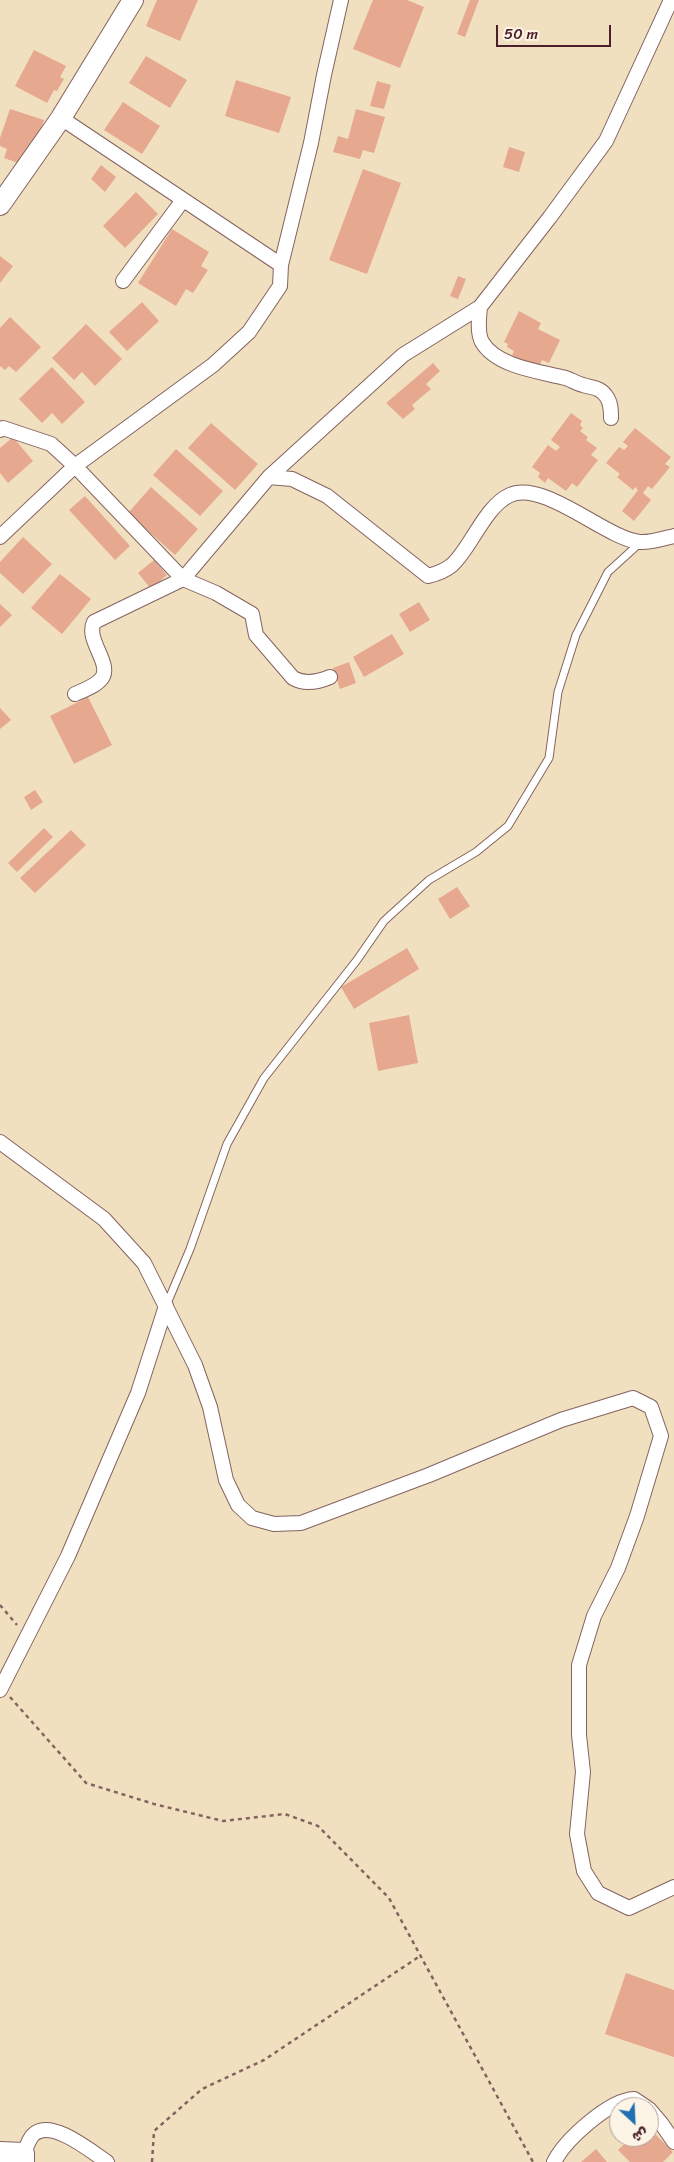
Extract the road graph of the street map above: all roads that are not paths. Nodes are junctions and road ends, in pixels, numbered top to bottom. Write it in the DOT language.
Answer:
graph roads {
  1 [pos="133,0"];
  2 [pos="341,0"];
  3 [pos="672,0"];
  4 [pos="61,118"];
  5 [pos="183,200"];
  6 [pos="0,205"];
  7 [pos="281,265"];
  8 [pos="123,281"];
  9 [pos="480,307"];
  10 [pos="611,418"];
  11 [pos="0,430"];
  12 [pos="76,466"];
  13 [pos="270,477"];
  14 [pos="674,536"];
  15 [pos="0,537"];
  16 [pos="641,542"];
  17 [pos="183,579"];
  18 [pos="330,677"];
  19 [pos="75,694"];
  20 [pos="0,1142"];
  21 [pos="166,1306"];
  22 [pos="1,1689"];
  23 [pos="674,1887"];
  24 [pos="609,2110"];
  25 [pos="659,2122"];
  26 [pos="674,2142"];
  27 [pos="0,2152"];
  28 [pos="24,2157"];
  29 [pos="107,2162"];
  30 [pos="554,2162"];
  1 -- 4 [label="main road"];
  2 -- 7 [label="street"];
  3 -- 9 [label="street"];
  4 -- 5 [label="street"];
  4 -- 6 [label="main road"];
  5 -- 7 [label="street"];
  5 -- 8 [label="street"];
  7 -- 12 [label="street"];
  9 -- 10 [label="street"];
  9 -- 13 [label="street"];
  11 -- 12 [label="street"];
  12 -- 15 [label="street"];
  12 -- 17 [label="street"];
  13 -- 16 [label="street"];
  13 -- 17 [label="street"];
  14 -- 16 [label="street"];
  16 -- 21 [label="lane"];
  17 -- 18 [label="street"];
  17 -- 19 [label="street"];
  20 -- 21 [label="street"];
  21 -- 22 [label="street"];
  21 -- 23 [label="street"];
  24 -- 30 [label="street"];
  25 -- 26 [label="street"];
  27 -- 28 [label="main road"];
  28 -- 29 [label="street"];
}
